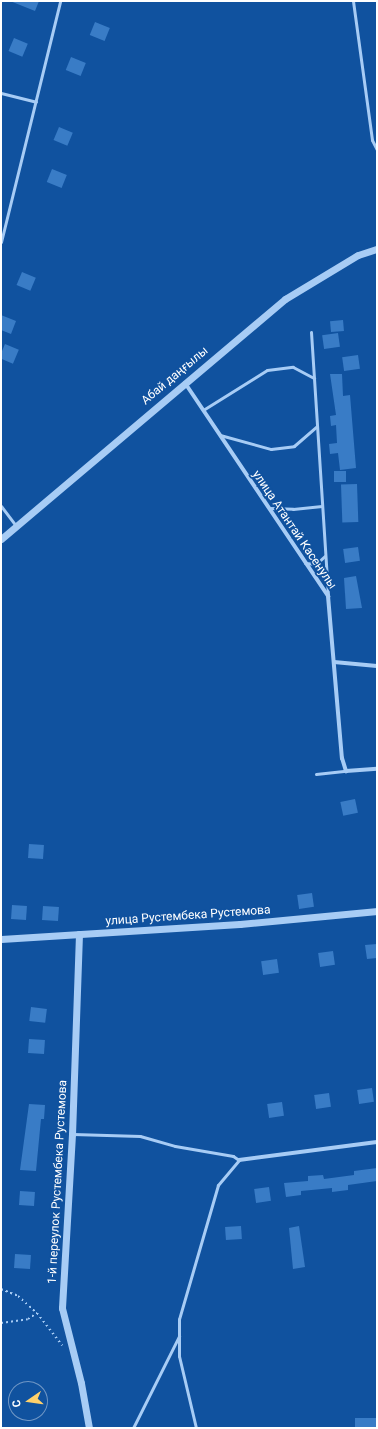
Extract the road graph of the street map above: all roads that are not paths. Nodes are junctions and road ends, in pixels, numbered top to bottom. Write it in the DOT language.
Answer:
graph roads {
  1 [pos="60,1"];
  2 [pos="353,1"];
  3 [pos="1,92"];
  4 [pos="36,102"];
  5 [pos="377,150"];
  6 [pos="1,242"];
  7 [pos="377,249"];
  8 [pos="311,332"];
  9 [pos="314,378"];
  10 [pos="185,382"];
  11 [pos="203,410"];
  12 [pos="317,426"];
  13 [pos="219,435"];
  14 [pos="1,506"];
  15 [pos="322,506"];
  16 [pos="267,508"];
  17 [pos="16,526"];
  18 [pos="1,539"];
  19 [pos="325,556"];
  20 [pos="303,562"];
  21 [pos="328,596"];
  22 [pos="334,662"];
  23 [pos="377,666"];
  24 [pos="377,769"];
  25 [pos="346,771"];
  26 [pos="316,774"];
  27 [pos="377,911"];
  28 [pos="80,934"];
  29 [pos="1,938"];
  30 [pos="72,1134"];
  31 [pos="377,1142"];
  32 [pos="239,1160"];
  33 [pos="179,1336"];
  34 [pos="89,1428"];
  35 [pos="133,1428"];
  36 [pos="196,1428"];
  1 -- 4 [label="lane"];
  2 -- 5 [label="lane"];
  3 -- 4 [label="lane"];
  4 -- 6 [label="lane"];
  7 -- 10 [label="street, Абай даңғылы"];
  8 -- 9 [label="lane"];
  9 -- 11 [label="lane"];
  9 -- 12 [label="lane"];
  10 -- 11 [label="street, улица Атантай Касенулы"];
  10 -- 17 [label="street, Абай даңғылы"];
  11 -- 13 [label="street, улица Атантай Касенулы"];
  12 -- 13 [label="lane"];
  12 -- 15 [label="lane"];
  13 -- 16 [label="street, улица Атантай Касенулы"];
  14 -- 17 [label="lane"];
  15 -- 16 [label="lane"];
  15 -- 19 [label="lane"];
  16 -- 20 [label="street, улица Атантай Касенулы"];
  17 -- 18 [label="street, Абай даңғылы"];
  19 -- 20 [label="lane"];
  19 -- 21 [label="lane"];
  20 -- 21 [label="street, улица Атантай Касенулы"];
  21 -- 22 [label="street, улица Атантай Касенулы"];
  22 -- 23 [label="street"];
  22 -- 25 [label="street, улица Атантай Касенулы"];
  24 -- 25 [label="street"];
  25 -- 26 [label="lane"];
  27 -- 28 [label="street, улица Рустембека Рустемова"];
  28 -- 29 [label="street, улица Рустембека Рустемова"];
  28 -- 30 [label="street, 1-й переулок Рустембека Рустемова"];
  30 -- 32 [label="lane"];
  30 -- 34 [label="street, 1-й переулок Рустембека Рустемова"];
  31 -- 32 [label="street"];
  32 -- 33 [label="lane"];
  33 -- 35 [label="lane"];
  33 -- 36 [label="lane"];
}
